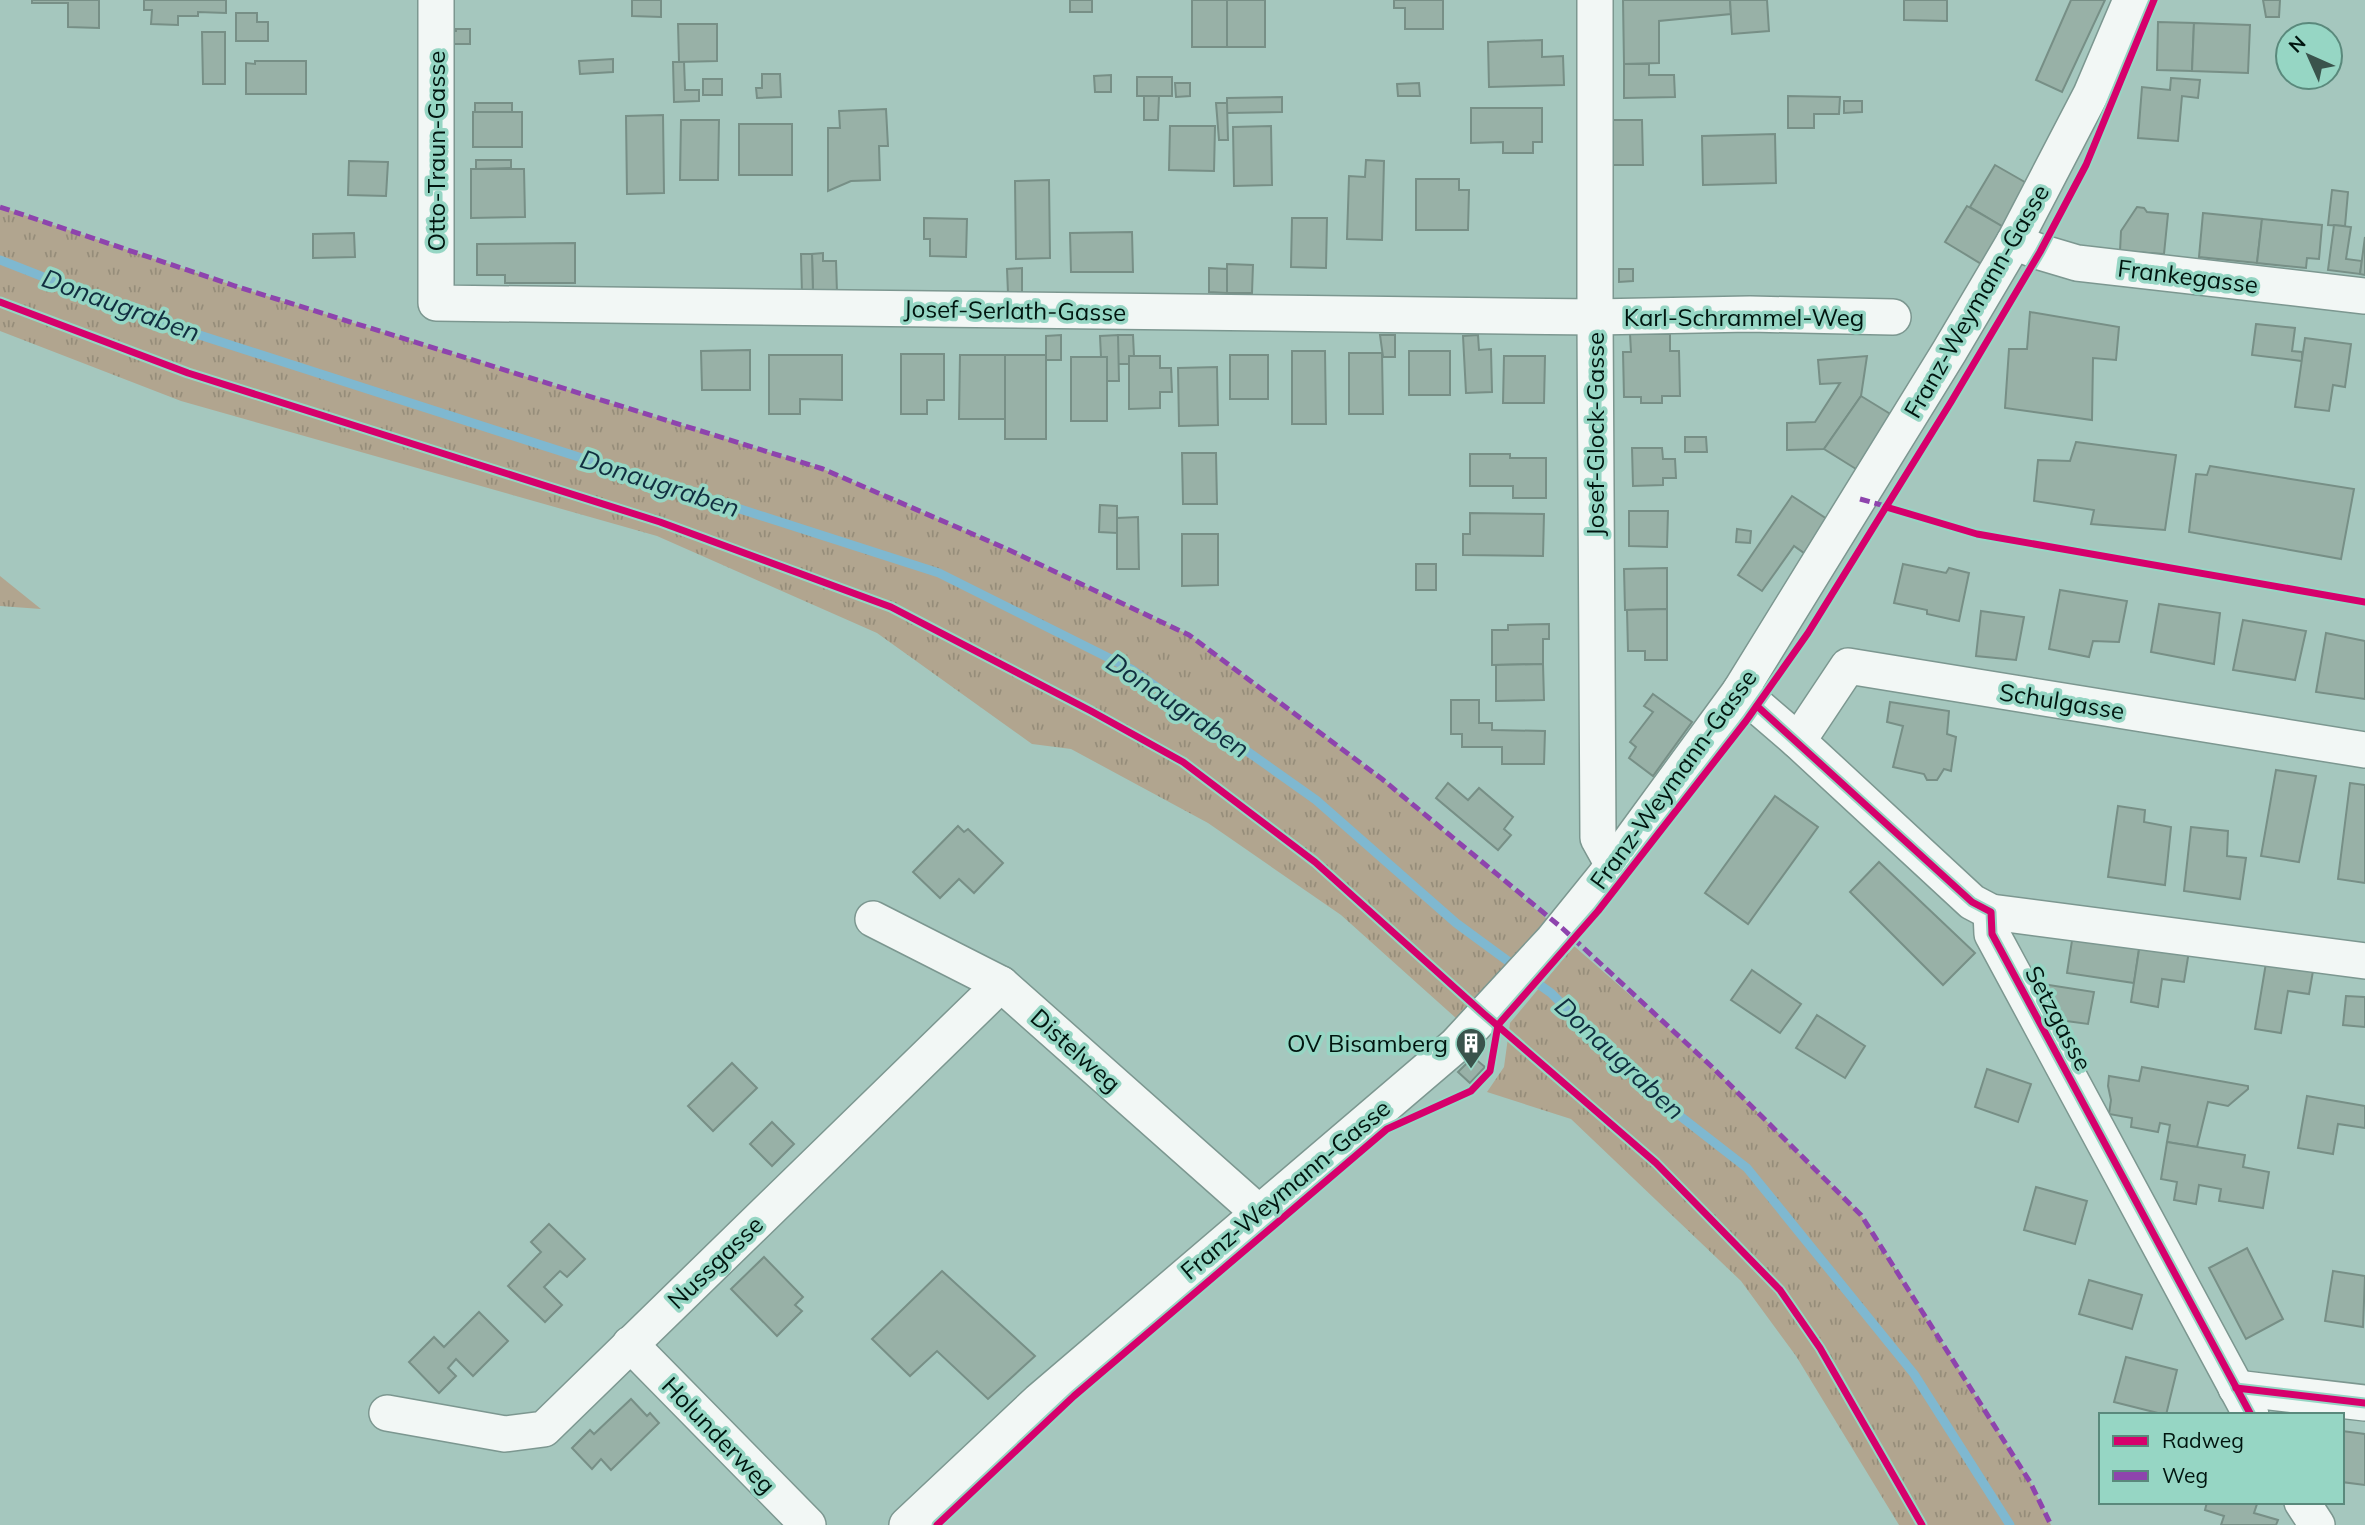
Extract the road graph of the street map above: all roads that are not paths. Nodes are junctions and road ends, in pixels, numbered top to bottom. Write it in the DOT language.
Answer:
graph roads {
  1 [pos="436,0"];
  2 [pos="1595,0"];
  3 [pos="2131,0"];
  4 [pos="2014,242"];
  5 [pos="2365,296"];
  6 [pos="436,303"];
  7 [pos="1595,317"];
  8 [pos="1893,317"];
  9 [pos="1740,691"];
  10 [pos="1798,741"];
  11 [pos="2365,750"];
  12 [pos="1613,865"];
  13 [pos="1992,912"];
  14 [pos="873,919"];
  15 [pos="2365,961"];
  16 [pos="1001,984"];
  17 [pos="1258,1212"];
  18 [pos="630,1344"];
  19 [pos="2244,1401"];
  20 [pos="2365,1403"];
  21 [pos="387,1413"];
  22 [pos="2303,1504"];
  23 [pos="808,1525"];
  24 [pos="906,1525"];
  25 [pos="2317,1525"];
  1 -- 6 [label="street, Otto-Traun-Gasse"];
  2 -- 7 [label="street, Josef-Glock-Gasse"];
  3 -- 4 [label="street, Franz-Weymann-Gasse"];
  4 -- 5 [label="street, Frankegasse"];
  4 -- 9 [label="street, Franz-Weymann-Gasse"];
  6 -- 7 [label="street, Josef-Serlath-Gasse"];
  7 -- 8 [label="street, Karl-Schrammel-Weg"];
  7 -- 12 [label="street, Josef-Glock-Gasse"];
  9 -- 10 [label="street"];
  9 -- 12 [label="street, Franz-Weymann-Gasse"];
  10 -- 11 [label="street, Schulgasse"];
  10 -- 13 [label="street"];
  12 -- 17 [label="street, Franz-Weymann-Gasse"];
  13 -- 15 [label="street"];
  13 -- 19 [label="street, Setzgasse"];
  14 -- 16 [label="street, Distelweg"];
  16 -- 17 [label="street, Distelweg"];
  16 -- 18 [label="street, Nussgasse"];
  17 -- 24 [label="street, Franz-Weymann-Gasse"];
  18 -- 21 [label="street, Nussgasse"];
  18 -- 23 [label="street, Holunderweg"];
  19 -- 20 [label="street"];
  22 -- 25 [label="street"];
}
